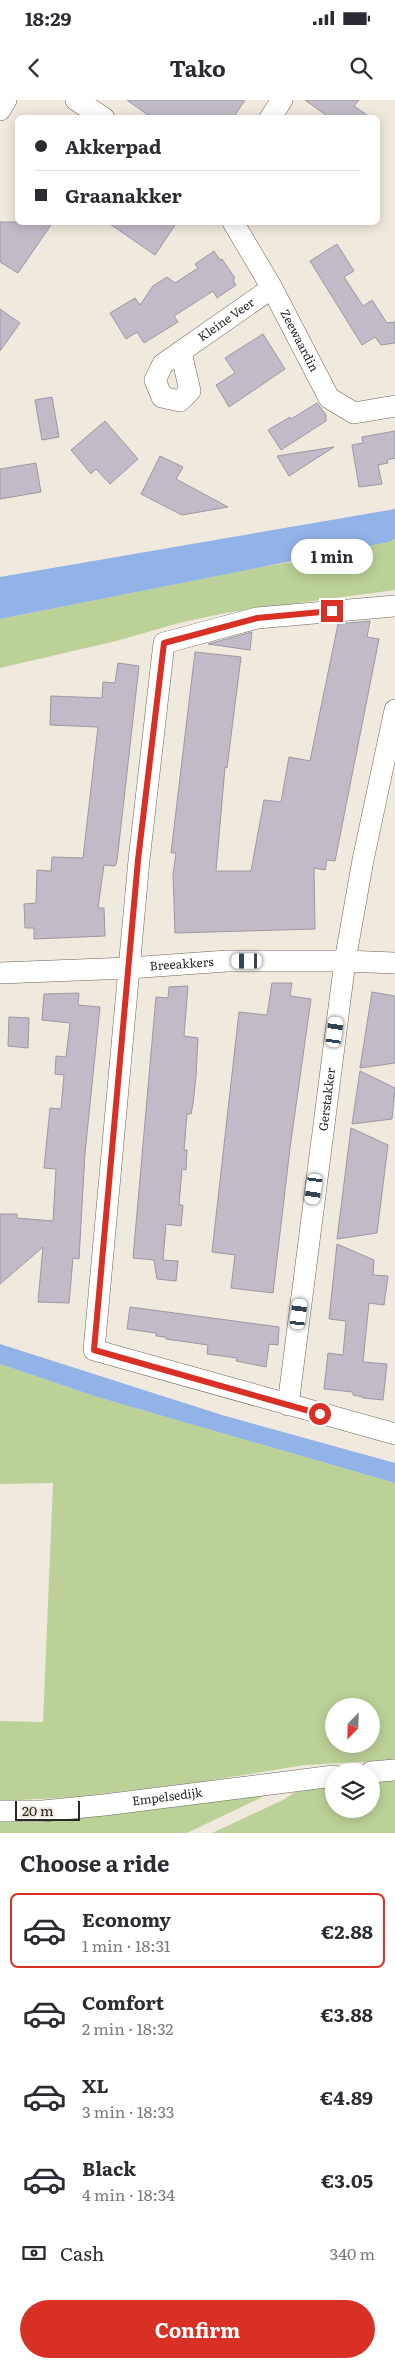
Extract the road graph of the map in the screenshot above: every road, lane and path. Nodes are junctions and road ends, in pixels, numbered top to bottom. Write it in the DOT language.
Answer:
graph roads {
  1 [pos="6,100"];
  2 [pos="76,100"];
  3 [pos="282,100"];
  4 [pos="0,110"];
  5 [pos="99,115"];
  6 [pos="272,115"];
  7 [pos="234,225"];
  8 [pos="272,288"];
  9 [pos="181,352"];
  10 [pos="395,406"];
  11 [pos="395,606"];
  12 [pos="395,710"];
  13 [pos="345,961"];
  14 [pos="395,963"];
  15 [pos="129,968"];
  16 [pos="0,974"];
  17 [pos="288,1405"];
  18 [pos="395,1434"];
  19 [pos="395,1770"];
  20 [pos="380,1771"];
  21 [pos="325,1777"];
  22 [pos="0,1811"];
  1 -- 4 [label="street"];
  2 -- 5 [label="street"];
  3 -- 6 [label="street"];
  7 -- 8 [label="street, Zeewaardin"];
  8 -- 9 [label="street, Kleine Veer"];
  8 -- 10 [label="street, Zeewaardin"];
  11 -- 15 [label="street"];
  12 -- 13 [label="street, Gerstakker"];
  13 -- 14 [label="street, Breeakkers"];
  13 -- 15 [label="street, Breeakkers"];
  13 -- 17 [label="street, Gerstakker"];
  15 -- 16 [label="street, Breeakkers"];
  15 -- 17 [label="street"];
  17 -- 18 [label="street"];
  19 -- 20 [label="street"];
  21 -- 22 [label="street, Empelsedijk"];
}
